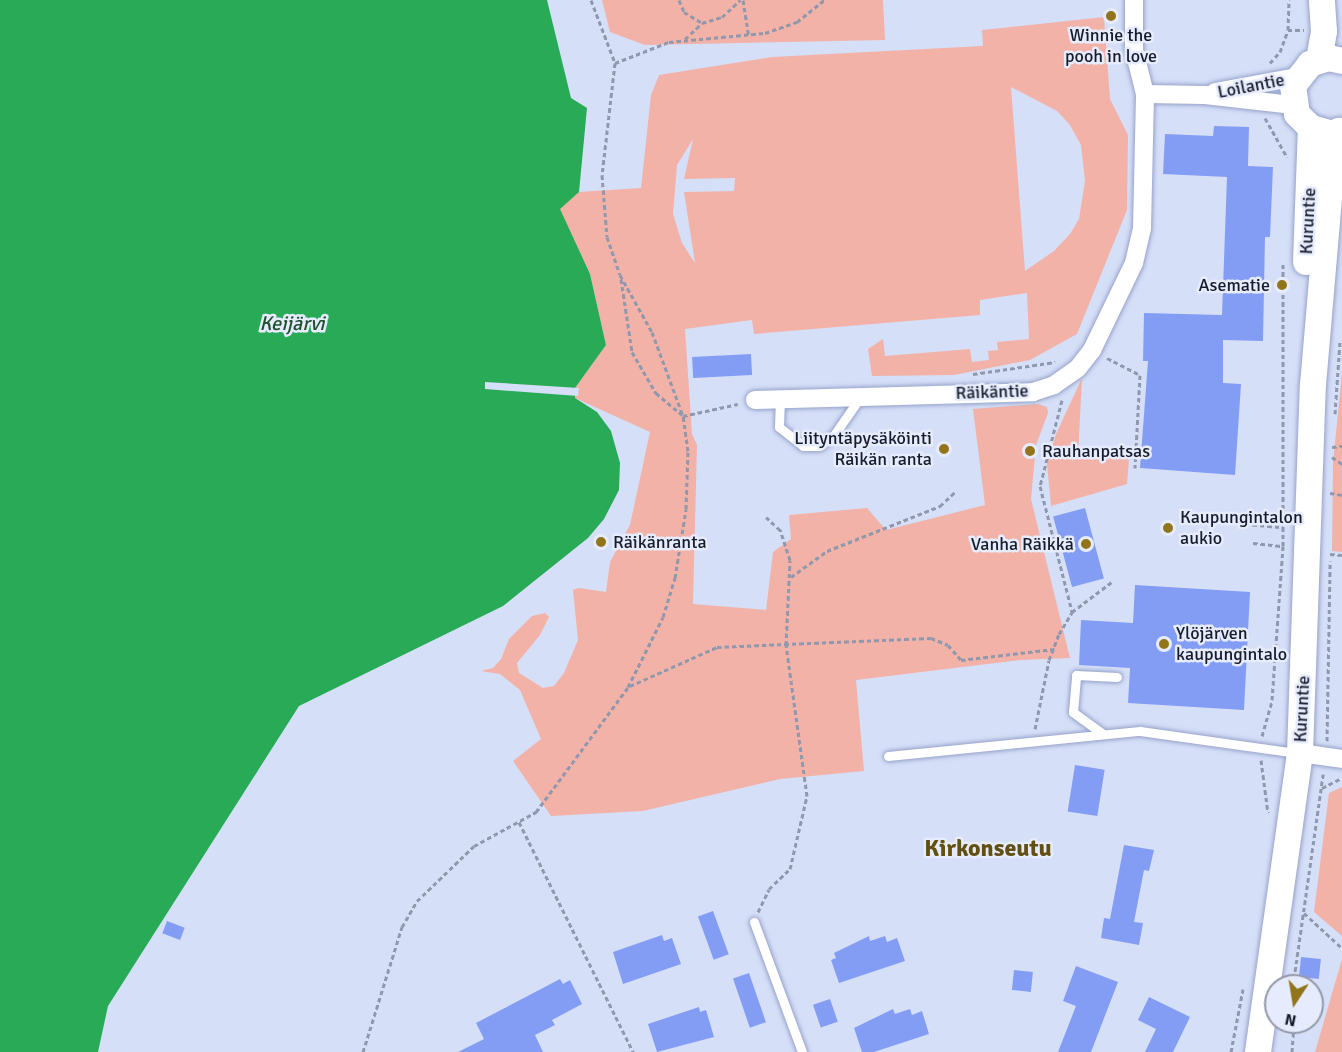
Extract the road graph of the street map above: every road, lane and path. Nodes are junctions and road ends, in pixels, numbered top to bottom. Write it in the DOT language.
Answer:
graph roads {
  1 [pos="591,0"];
  2 [pos="679,0"];
  3 [pos="741,0"];
  4 [pos="824,0"];
  5 [pos="1134,0"];
  6 [pos="1289,0"];
  7 [pos="1322,0"];
  8 [pos="1338,0"];
  9 [pos="702,23"];
  10 [pos="749,37"];
  11 [pos="1342,38"];
  12 [pos="684,40"];
  13 [pos="1331,60"];
  14 [pos="615,63"];
  15 [pos="1297,77"];
  16 [pos="1264,80"];
  17 [pos="1145,94"];
  18 [pos="1205,94"];
  19 [pos="1263,102"];
  20 [pos="1293,105"];
  21 [pos="1311,128"];
  22 [pos="1340,130"];
  23 [pos="1289,161"];
  24 [pos="1283,252"];
  25 [pos="620,274"];
  26 [pos="1092,350"];
  27 [pos="1058,361"];
  28 [pos="969,375"];
  29 [pos="1054,385"];
  30 [pos="1313,385"];
  31 [pos="862,395"];
  32 [pos="780,398"];
  33 [pos="755,400"];
  34 [pos="683,416"];
  35 [pos="1342,446"];
  36 [pos="1332,447"];
  37 [pos="1332,457"];
  38 [pos="1342,464"];
  39 [pos="1135,468"];
  40 [pos="956,491"];
  41 [pos="1330,493"];
  42 [pos="1342,495"];
  43 [pos="766,517"];
  44 [pos="1245,524"];
  45 [pos="1282,527"];
  46 [pos="1253,543"];
  47 [pos="1283,546"];
  48 [pos="1330,554"];
  49 [pos="1342,555"];
  50 [pos="791,577"];
  51 [pos="1113,581"];
  52 [pos="1072,612"];
  53 [pos="786,642"];
  54 [pos="1054,649"];
  55 [pos="1118,677"];
  56 [pos="628,687"];
  57 [pos="1103,734"];
  58 [pos="1033,740"];
  59 [pos="1260,747"];
  60 [pos="1300,753"];
  61 [pos="888,756"];
  62 [pos="1342,759"];
  63 [pos="1342,778"];
  64 [pos="1322,788"];
  65 [pos="1268,820"];
  66 [pos="519,822"];
  67 [pos="1304,913"];
  68 [pos="754,922"];
  69 [pos="1342,948"];
  70 [pos="1244,986"];
  71 [pos="1293,1034"];
  72 [pos="1262,1045"];
  73 [pos="363,1052"];
  74 [pos="633,1052"];
  75 [pos="802,1052"];
  76 [pos="1231,1052"];
  77 [pos="1292,1052"];
  1 -- 14 [label="path"];
  2 -- 9 [label="path"];
  3 -- 9 [label="path"];
  3 -- 10 [label="path"];
  4 -- 10 [label="path"];
  5 -- 17 [label="street"];
  6 -- 16 [label="path"];
  7 -- 13 [label="main road"];
  8 -- 11 [label="main road"];
  9 -- 12 [label="path"];
  10 -- 12 [label="path"];
  12 -- 14 [label="path"];
  13 -- 15 [label="main road"];
  14 -- 25 [label="path"];
  15 -- 16 [label="street, Loilantie"];
  15 -- 20 [label="main road"];
  16 -- 18 [label="street, Loilantie"];
  17 -- 18 [label="street, Loilantie"];
  17 -- 26 [label="street, Räikäntie"];
  18 -- 19 [label="street, Loilantie"];
  19 -- 20 [label="street, Loilantie"];
  19 -- 23 [label="path"];
  20 -- 21 [label="main road"];
  21 -- 22 [label="main road"];
  21 -- 30 [label="main road, Kuruntie"];
  22 -- 30 [label="main road, Kuruntie"];
  24 -- 45 [label="path"];
  25 -- 34 [label="path"];
  25 -- 34 [label="path"];
  26 -- 29 [label="street, Räikäntie"];
  26 -- 39 [label="path"];
  27 -- 28 [label="path"];
  29 -- 31 [label="street, Räikäntie"];
  29 -- 52 [label="path"];
  30 -- 60 [label="main road, Kuruntie"];
  31 -- 32 [label="street, Räikäntie"];
  31 -- 32 [label="lane"];
  32 -- 33 [label="street, Räikäntie"];
  33 -- 34 [label="path"];
  34 -- 56 [label="path"];
  35 -- 36 [label="path"];
  37 -- 38 [label="path"];
  40 -- 50 [label="path"];
  41 -- 42 [label="path"];
  43 -- 50 [label="path"];
  44 -- 45 [label="path"];
  45 -- 47 [label="path"];
  46 -- 47 [label="path"];
  47 -- 59 [label="path"];
  48 -- 49 [label="path"];
  50 -- 53 [label="path"];
  51 -- 52 [label="path"];
  52 -- 54 [label="path"];
  53 -- 54 [label="path"];
  53 -- 56 [label="path"];
  53 -- 68 [label="path"];
  54 -- 58 [label="path"];
  55 -- 57 [label="lane"];
  56 -- 66 [label="path"];
  57 -- 58 [label="lane"];
  57 -- 59 [label="lane"];
  58 -- 61 [label="lane"];
  59 -- 60 [label="lane"];
  59 -- 65 [label="path"];
  60 -- 62 [label="street"];
  60 -- 72 [label="main road, Kuruntie"];
  63 -- 64 [label="path"];
  66 -- 73 [label="path"];
  66 -- 74 [label="path"];
  67 -- 69 [label="path"];
  68 -- 75 [label="lane"];
  70 -- 76 [label="path"];
  71 -- 77 [label="path"];
}
